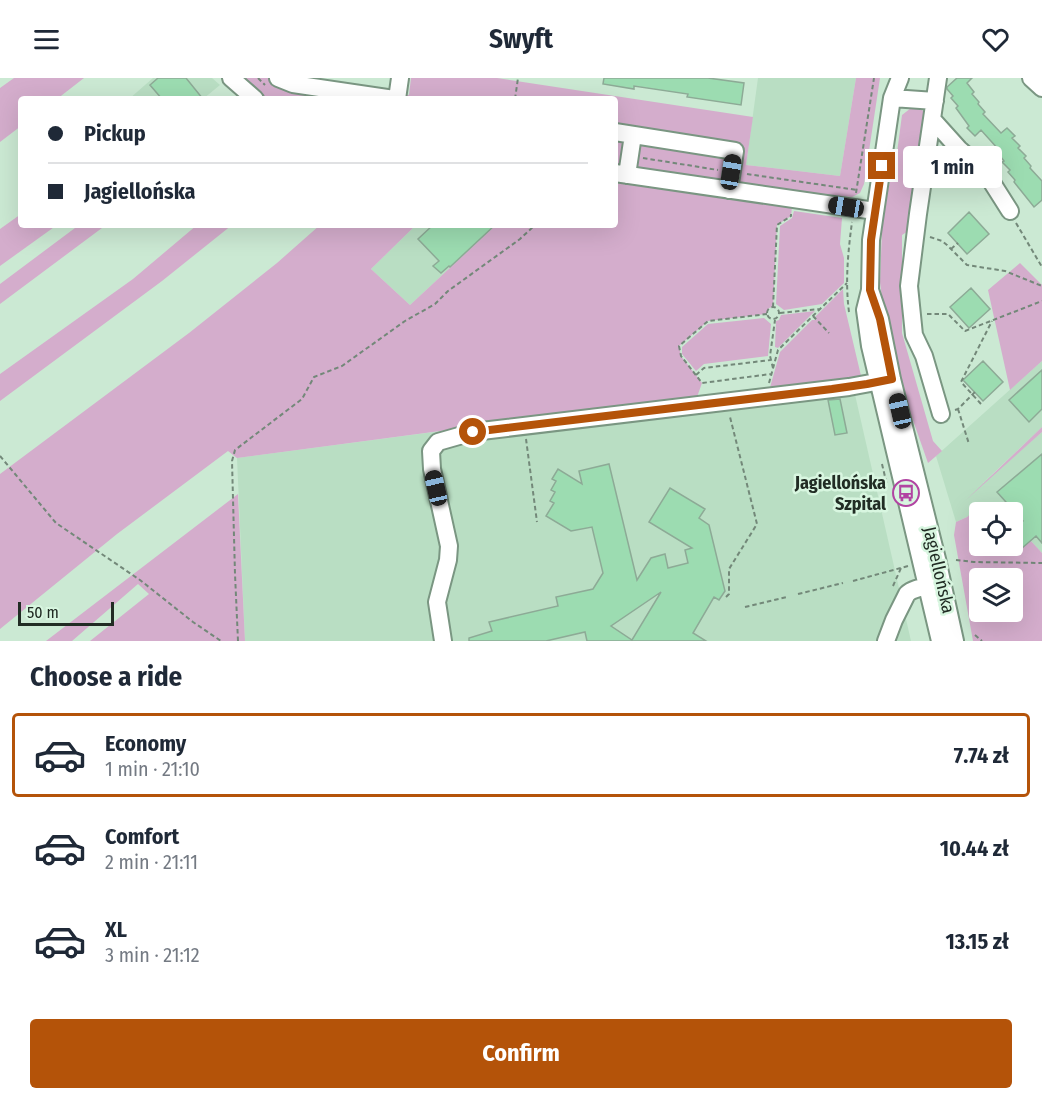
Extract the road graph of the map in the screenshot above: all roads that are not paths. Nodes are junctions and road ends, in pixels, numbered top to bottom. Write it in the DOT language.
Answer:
graph roads {
  1 [pos="231,78"];
  2 [pos="278,78"];
  3 [pos="400,78"];
  4 [pos="888,78"];
  5 [pos="900,78"];
  6 [pos="938,78"];
  7 [pos="1031,78"];
  8 [pos="1042,88"];
  9 [pos="253,90"];
  10 [pos="375,96"];
  11 [pos="396,96"];
  12 [pos="892,98"];
  13 [pos="935,101"];
  14 [pos="932,119"];
  15 [pos="618,132"];
  16 [pos="633,135"];
  17 [pos="621,174"];
  18 [pos="729,190"];
  19 [pos="875,211"];
  20 [pos="1010,212"];
  21 [pos="886,380"];
  22 [pos="941,414"];
  23 [pos="935,585"];
  24 [pos="443,641"];
  25 [pos="886,641"];
  26 [pos="940,641"];
  27 [pos="955,641"];
  1 -- 9 [label="street"];
  2 -- 10 [label="street"];
  3 -- 11 [label="street"];
  4 -- 12 [label="street, Jagiellońska"];
  5 -- 12 [label="street, Jagiellońska"];
  6 -- 13 [label="street"];
  7 -- 8 [label="street"];
  12 -- 13 [label="street"];
  12 -- 19 [label="street, Jagiellońska"];
  13 -- 14 [label="street"];
  14 -- 20 [label="street"];
  14 -- 22 [label="street"];
  15 -- 16 [label="street"];
  16 -- 17 [label="street"];
  16 -- 18 [label="street"];
  17 -- 18 [label="street"];
  18 -- 19 [label="street"];
  19 -- 21 [label="street, Jagiellońska"];
  21 -- 23 [label="street, Jagiellońska"];
  21 -- 24 [label="street"];
  23 -- 25 [label="street"];
  23 -- 26 [label="street, Jagiellońska"];
  23 -- 27 [label="street, Jagiellońska"];
}
